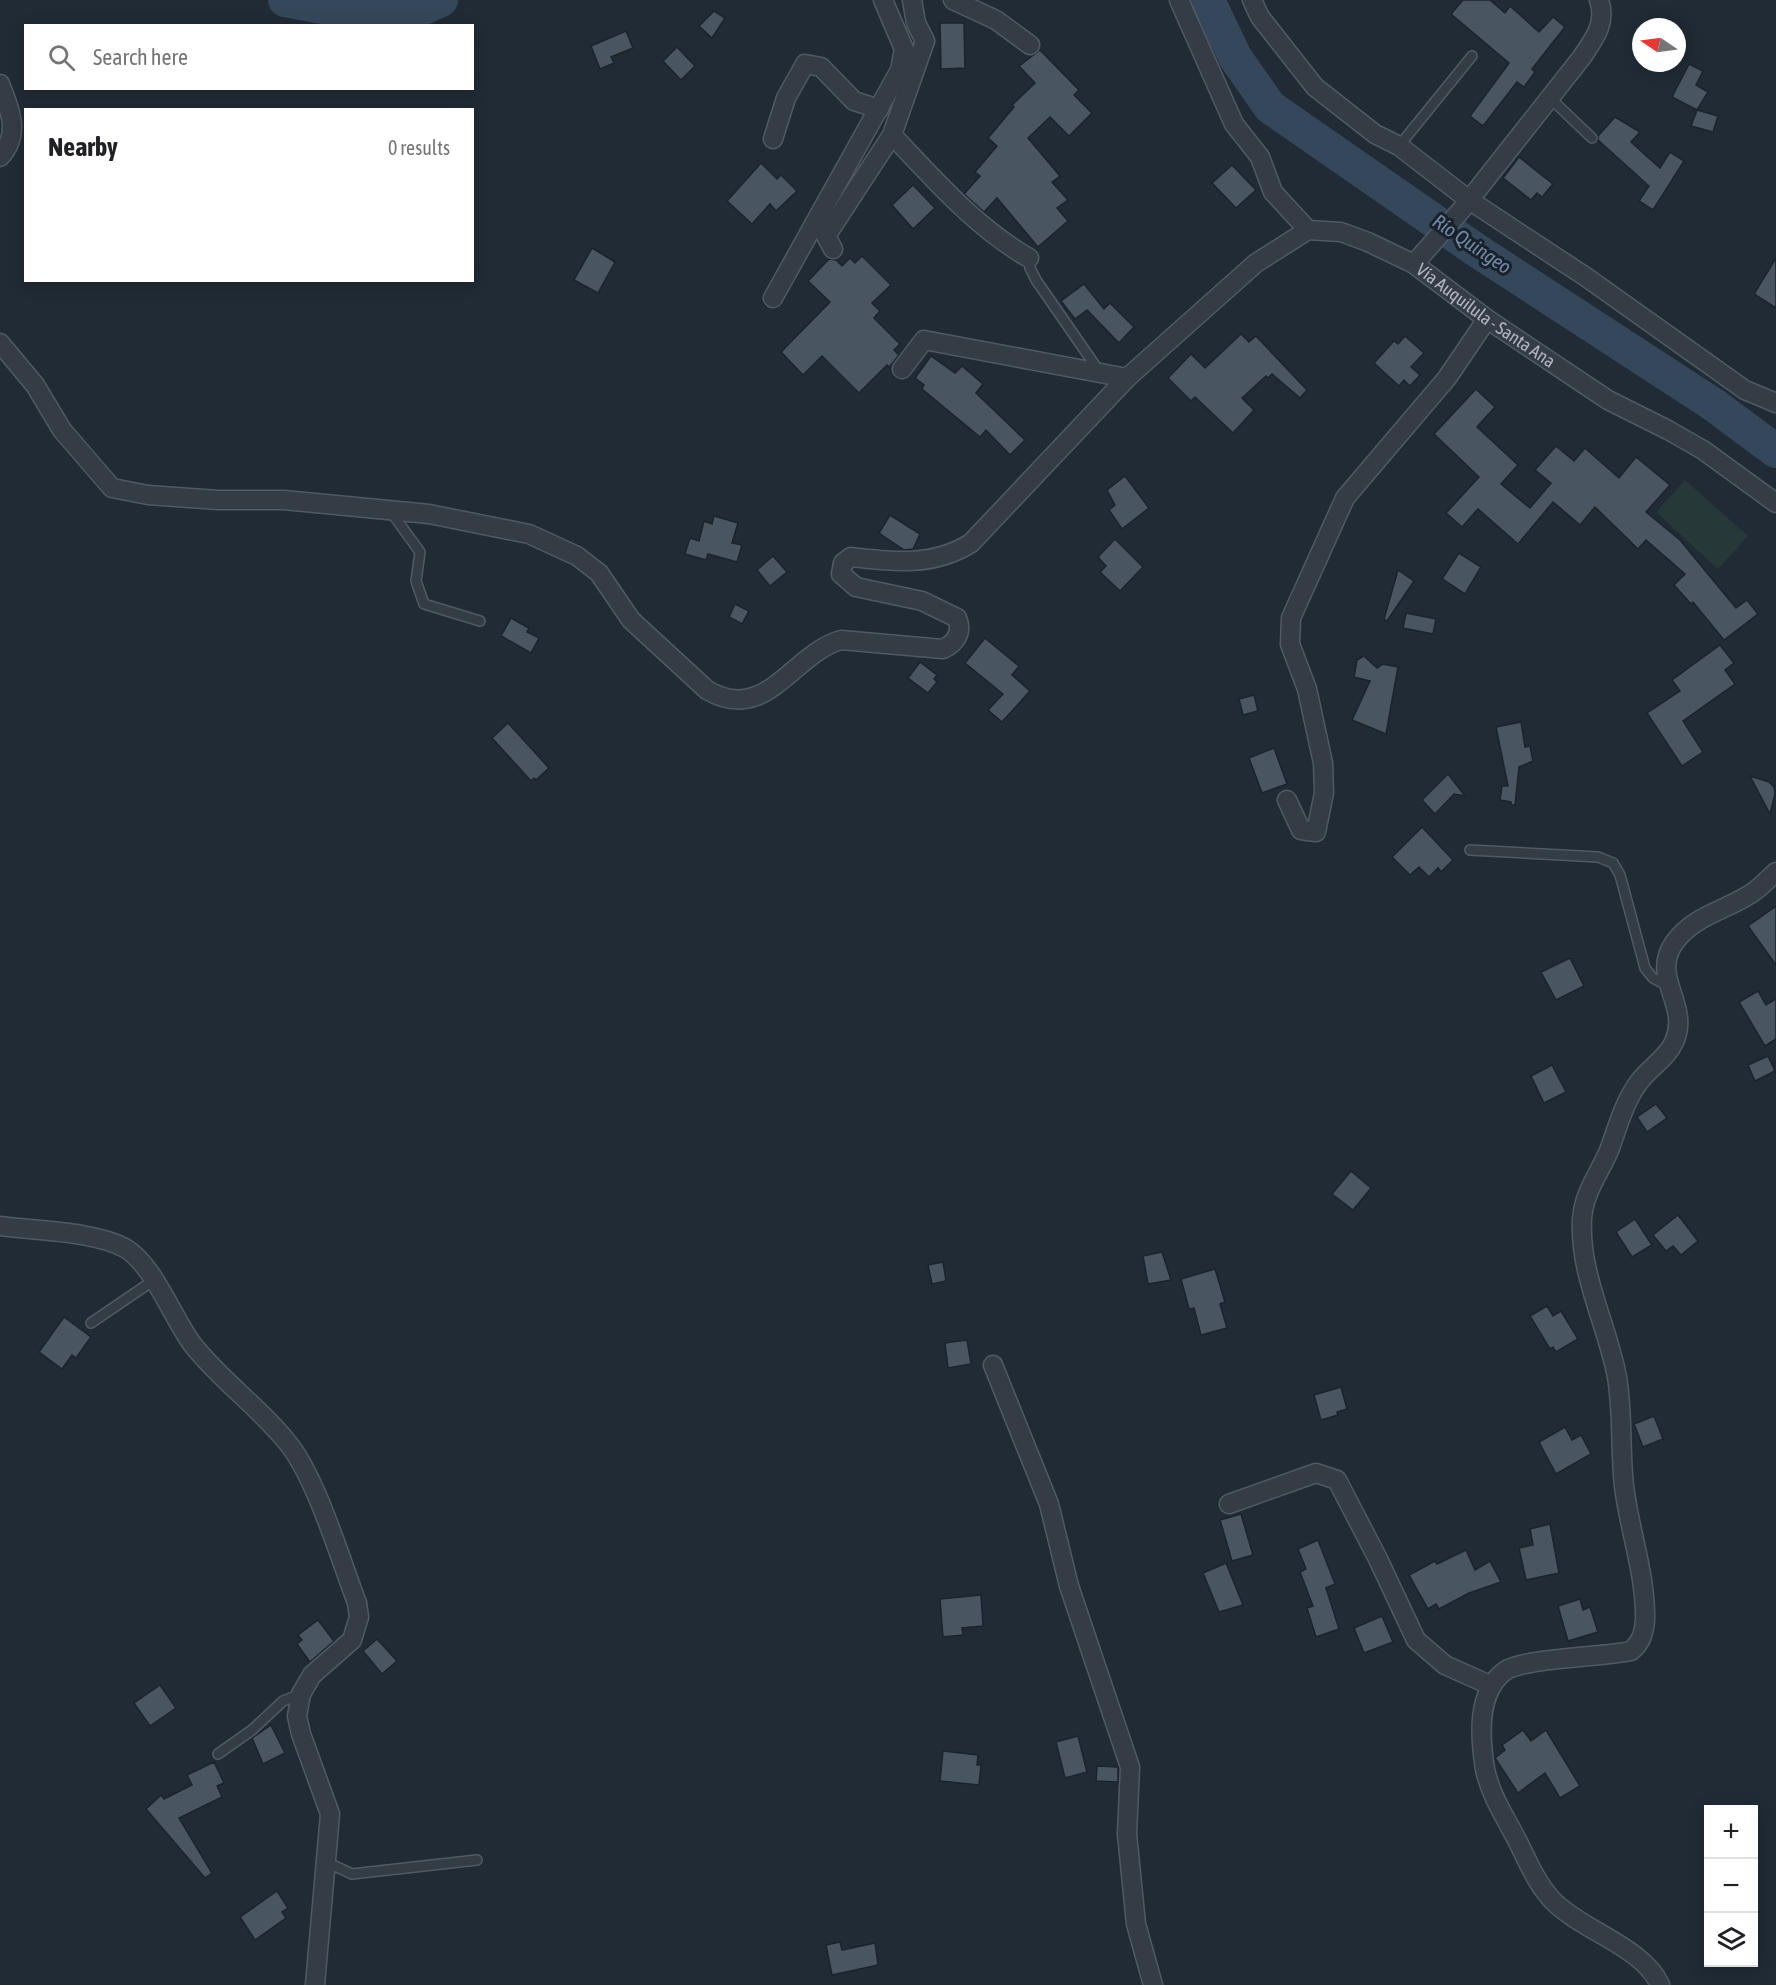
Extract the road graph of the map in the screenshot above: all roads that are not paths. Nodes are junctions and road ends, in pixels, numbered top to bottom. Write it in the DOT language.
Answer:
graph roads {
  1 [pos="883,0"];
  2 [pos="912,0"];
  3 [pos="953,0"];
  4 [pos="1179,0"];
  5 [pos="1252,0"];
  6 [pos="1599,0"];
  7 [pos="1030,45"];
  8 [pos="1472,56"];
  9 [pos="0,84"];
  10 [pos="1550,98"];
  11 [pos="879,109"];
  12 [pos="892,135"];
  13 [pos="1592,138"];
  14 [pos="773,140"];
  15 [pos="1399,146"];
  16 [pos="0,157"];
  17 [pos="1466,204"];
  18 [pos="1308,230"];
  19 [pos="833,249"];
  20 [pos="1031,255"];
  21 [pos="1414,264"];
  22 [pos="773,298"];
  23 [pos="1487,319"];
  24 [pos="0,343"];
  25 [pos="902,369"];
  26 [pos="1100,373"];
  27 [pos="1127,378"];
  28 [pos="1776,403"];
  29 [pos="1776,503"];
  30 [pos="390,510"];
  31 [pos="480,621"];
  32 [pos="1287,800"];
  33 [pos="1470,850"];
  34 [pos="1776,872"];
  35 [pos="1668,986"];
  36 [pos="0,1226"];
  37 [pos="154,1280"];
  38 [pos="91,1323"];
  39 [pos="993,1365"];
  40 [pos="1229,1504"];
  41 [pos="1492,1686"];
  42 [pos="301,1694"];
  43 [pos="218,1754"];
  44 [pos="477,1860"];
  45 [pos="324,1861"];
  46 [pos="315,1985"];
  47 [pos="1153,1985"];
  48 [pos="1660,1985"];
  1 -- 11 [label="street"];
  2 -- 12 [label="street"];
  3 -- 7 [label="street"];
  4 -- 18 [label="street"];
  5 -- 15 [label="street"];
  6 -- 10 [label="street, Vía Auquilula - Santa Ana"];
  8 -- 15 [label="lane"];
  9 -- 16 [label="street"];
  10 -- 13 [label="lane"];
  10 -- 17 [label="street, Vía Auquilula - Santa Ana"];
  11 -- 14 [label="street"];
  11 -- 22 [label="street"];
  12 -- 19 [label="street"];
  12 -- 20 [label="street"];
  15 -- 17 [label="street"];
  17 -- 21 [label="street, Vía Auquilula - Santa Ana"];
  17 -- 28 [label="street"];
  18 -- 21 [label="street"];
  18 -- 27 [label="street"];
  20 -- 26 [label="lane"];
  21 -- 23 [label="street, Vía Auquilula - Santa Ana"];
  23 -- 29 [label="street, Vía Auquilula - Santa Ana"];
  23 -- 32 [label="street"];
  24 -- 30 [label="street"];
  25 -- 26 [label="street"];
  26 -- 27 [label="street"];
  27 -- 30 [label="street"];
  30 -- 31 [label="lane"];
  33 -- 35 [label="lane"];
  34 -- 35 [label="street"];
  35 -- 41 [label="street"];
  36 -- 37 [label="street"];
  37 -- 38 [label="lane"];
  37 -- 42 [label="street"];
  39 -- 47 [label="street"];
  40 -- 41 [label="street"];
  41 -- 48 [label="street"];
  42 -- 43 [label="lane"];
  42 -- 45 [label="street"];
  44 -- 45 [label="lane"];
  45 -- 46 [label="street"];
}
